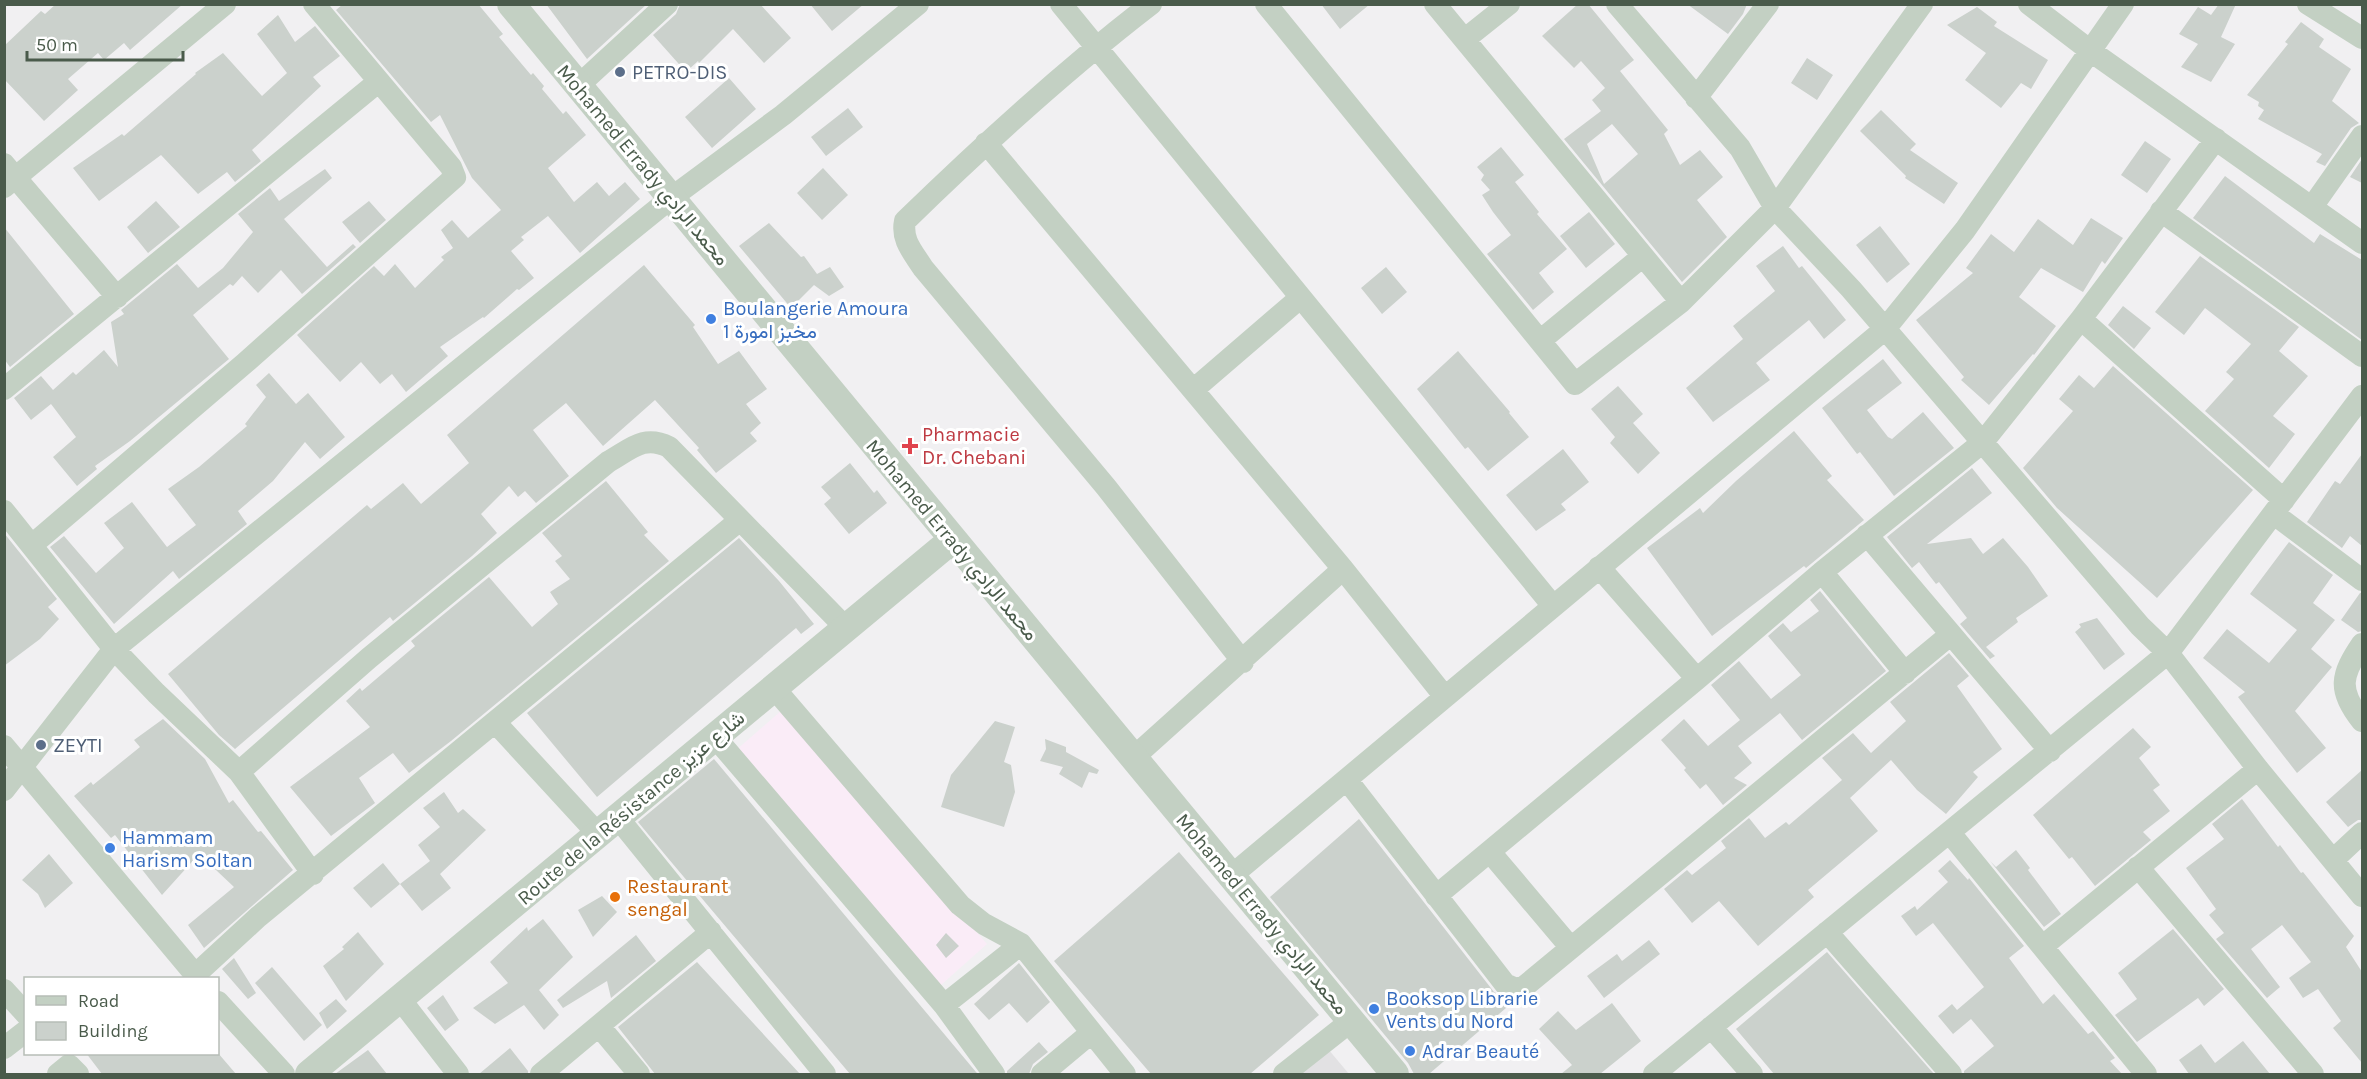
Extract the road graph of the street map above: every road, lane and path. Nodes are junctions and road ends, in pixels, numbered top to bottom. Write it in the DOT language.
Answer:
graph roads {
  1 [pos="225,4"];
  2 [pos="314,4"];
  3 [pos="510,4"];
  4 [pos="667,4"];
  5 [pos="918,4"];
  6 [pos="1061,4"];
  7 [pos="1151,4"];
  8 [pos="1266,4"];
  9 [pos="1435,4"];
  10 [pos="1509,4"];
  11 [pos="1768,4"];
  12 [pos="1922,4"];
  13 [pos="2030,4"];
  14 [pos="2123,4"];
  15 [pos="2308,4"];
  16 [pos="1626,9"];
  17 [pos="2362,38"];
  18 [pos="1465,39"];
  19 [pos="1096,47"];
  20 [pos="2092,52"];
  21 [pos="378,82"];
  22 [pos="578,86"];
  23 [pos="1696,98"];
  24 [pos="2362,136"];
  25 [pos="2216,139"];
  26 [pos="986,143"];
  27 [pos="8,176"];
  28 [pos="671,198"];
  29 [pos="2312,207"];
  30 [pos="1775,208"];
  31 [pos="2161,211"];
  32 [pos="2362,243"];
  33 [pos="1643,256"];
  34 [pos="117,297"];
  35 [pos="1300,298"];
  36 [pos="1681,302"];
  37 [pos="2081,319"];
  38 [pos="1885,329"];
  39 [pos="1541,340"];
  40 [pos="2362,356"];
  41 [pos="4,389"];
  42 [pos="1193,390"];
  43 [pos="2358,410"];
  44 [pos="1983,441"];
  45 [pos="2279,507"];
  46 [pos="4,511"];
  47 [pos="740,520"];
  48 [pos="1867,535"];
  49 [pos="952,540"];
  50 [pos="32,545"];
  51 [pos="1599,567"];
  52 [pos="1343,569"];
  53 [pos="1822,572"];
  54 [pos="2362,580"];
  55 [pos="1553,606"];
  56 [pos="846,628"];
  57 [pos="1950,634"];
  58 [pos="2362,644"];
  59 [pos="114,649"];
  60 [pos="2168,653"];
  61 [pos="1243,662"];
  62 [pos="1905,673"];
  63 [pos="1697,679"];
  64 [pos="774,688"];
  65 [pos="1444,697"];
  66 [pos="2362,721"];
  67 [pos="495,722"];
  68 [pos="715,738"];
  69 [pos="4,746"];
  70 [pos="2049,751"];
  71 [pos="1133,758"];
  72 [pos="22,768"];
  73 [pos="2258,769"];
  74 [pos="239,772"];
  75 [pos="1347,780"];
  76 [pos="4,790"];
  77 [pos="608,826"];
  78 [pos="1950,833"];
  79 [pos="2362,833"];
  80 [pos="1490,852"];
  81 [pos="2333,860"];
  82 [pos="2138,867"];
  83 [pos="313,874"];
  84 [pos="1231,876"];
  85 [pos="1436,896"];
  86 [pos="2362,896"];
  87 [pos="711,932"];
  88 [pos="1827,932"];
  89 [pos="1021,944"];
  90 [pos="2043,946"];
  91 [pos="1571,948"];
  92 [pos="197,977"];
  93 [pos="4,990"];
  94 [pos="402,998"];
  95 [pos="219,1003"];
  96 [pos="944,1005"];
  97 [pos="24,1012"];
  98 [pos="1351,1022"];
  99 [pos="599,1026"];
  100 [pos="1711,1027"];
  101 [pos="24,1033"];
  102 [pos="1091,1034"];
  103 [pos="4,1048"];
  104 [pos="635,1073"];
  105 [pos="284,1074"];
  106 [pos="309,1074"];
  107 [pos="458,1074"];
  108 [pos="541,1074"];
  109 [pos="825,1074"];
  110 [pos="994,1074"];
  111 [pos="1042,1074"];
  112 [pos="1125,1074"];
  113 [pos="1284,1074"];
  114 [pos="1395,1074"];
  115 [pos="1654,1074"];
  116 [pos="1752,1074"];
  117 [pos="1951,1074"];
  118 [pos="2146,1074"];
  119 [pos="2313,1074"];
  1 -- 27 [label="street"];
  2 -- 21 [label="street"];
  3 -- 22 [label="street, Mohamed Errady محمد الرادي"];
  4 -- 22 [label="street"];
  5 -- 28 [label="street"];
  6 -- 19 [label="street"];
  7 -- 19 [label="street"];
  8 -- 39 [label="street"];
  9 -- 18 [label="street"];
  10 -- 18 [label="street"];
  11 -- 23 [label="street"];
  12 -- 30 [label="street"];
  13 -- 20 [label="street"];
  14 -- 20 [label="street"];
  15 -- 17 [label="street"];
  16 -- 23 [label="street"];
  18 -- 33 [label="street"];
  19 -- 26 [label="street"];
  19 -- 35 [label="street"];
  20 -- 25 [label="street"];
  20 -- 38 [label="street"];
  21 -- 34 [label="street"];
  21 -- 50 [label="street"];
  22 -- 28 [label="street, Mohamed Errady محمد الرادي"];
  23 -- 30 [label="street"];
  24 -- 29 [label="street"];
  25 -- 29 [label="street"];
  25 -- 31 [label="street"];
  26 -- 42 [label="street"];
  26 -- 61 [label="street"];
  27 -- 34 [label="street"];
  28 -- 49 [label="street, Mohamed Errady محمد الرادي"];
  28 -- 59 [label="street"];
  29 -- 32 [label="street"];
  30 -- 36 [label="street"];
  30 -- 38 [label="street"];
  31 -- 37 [label="street"];
  31 -- 40 [label="street"];
  33 -- 36 [label="street"];
  33 -- 39 [label="street"];
  34 -- 41 [label="street"];
  35 -- 42 [label="street"];
  35 -- 55 [label="street"];
  36 -- 39 [label="street"];
  37 -- 44 [label="street"];
  37 -- 45 [label="street"];
  38 -- 44 [label="street"];
  38 -- 51 [label="street"];
  42 -- 52 [label="street"];
  43 -- 45 [label="street"];
  44 -- 48 [label="street"];
  44 -- 60 [label="street"];
  45 -- 54 [label="street"];
  45 -- 60 [label="street"];
  46 -- 50 [label="street"];
  47 -- 56 [label="street"];
  47 -- 67 [label="street"];
  47 -- 74 [label="street"];
  48 -- 53 [label="street"];
  48 -- 57 [label="street"];
  49 -- 56 [label="street, Route de la Résistance شارع عزيز"];
  49 -- 71 [label="street, Mohamed Errady محمد الرادي"];
  50 -- 59 [label="street"];
  51 -- 55 [label="street"];
  51 -- 63 [label="street"];
  52 -- 61 [label="street"];
  52 -- 65 [label="street"];
  53 -- 62 [label="street"];
  53 -- 63 [label="street"];
  55 -- 65 [label="street"];
  56 -- 64 [label="street, Route de la Résistance شارع عزيز"];
  57 -- 62 [label="street"];
  57 -- 70 [label="street"];
  58 -- 66 [label="street"];
  59 -- 72 [label="street"];
  59 -- 74 [label="street"];
  60 -- 70 [label="street"];
  60 -- 73 [label="street"];
  61 -- 71 [label="street"];
  62 -- 91 [label="street"];
  63 -- 80 [label="street"];
  64 -- 68 [label="street, Route de la Résistance شارع عزيز"];
  64 -- 89 [label="street"];
  65 -- 75 [label="street"];
  67 -- 77 [label="street"];
  67 -- 83 [label="street"];
  68 -- 77 [label="street, Route de la Résistance شارع عزيز"];
  68 -- 96 [label="street"];
  69 -- 72 [label="street"];
  70 -- 78 [label="street"];
  71 -- 84 [label="street, Mohamed Errady محمد الرادي"];
  72 -- 76 [label="street"];
  72 -- 92 [label="street"];
  73 -- 81 [label="street"];
  73 -- 82 [label="street"];
  74 -- 83 [label="street"];
  75 -- 84 [label="street"];
  75 -- 85 [label="street"];
  77 -- 87 [label="street"];
  77 -- 94 [label="street, Route de la Résistance شارع عزيز"];
  78 -- 88 [label="street"];
  78 -- 90 [label="street"];
  79 -- 81 [label="street"];
  80 -- 85 [label="street"];
  80 -- 91 [label="street"];
  81 -- 86 [label="street"];
  82 -- 90 [label="street"];
  82 -- 119 [label="street"];
  83 -- 92 [label="street"];
  84 -- 98 [label="street, Mohamed Errady محمد الرادي"];
  85 -- 91 [label="street"];
  87 -- 99 [label="street"];
  87 -- 109 [label="street"];
  88 -- 100 [label="street"];
  88 -- 117 [label="street"];
  89 -- 96 [label="street"];
  89 -- 102 [label="street"];
  90 -- 118 [label="street"];
  93 -- 97 [label="street"];
  94 -- 106 [label="street, Route de la Résistance شارع عزيز"];
  94 -- 107 [label="street"];
  95 -- 105 [label="street"];
  96 -- 110 [label="street"];
  98 -- 113 [label="street"];
  98 -- 114 [label="street, Mohamed Errady محمد الرادي"];
  99 -- 104 [label="street"];
  99 -- 108 [label="street"];
  100 -- 115 [label="street"];
  100 -- 116 [label="street"];
  101 -- 103 [label="street"];
  102 -- 111 [label="street"];
  102 -- 112 [label="street"];
}
